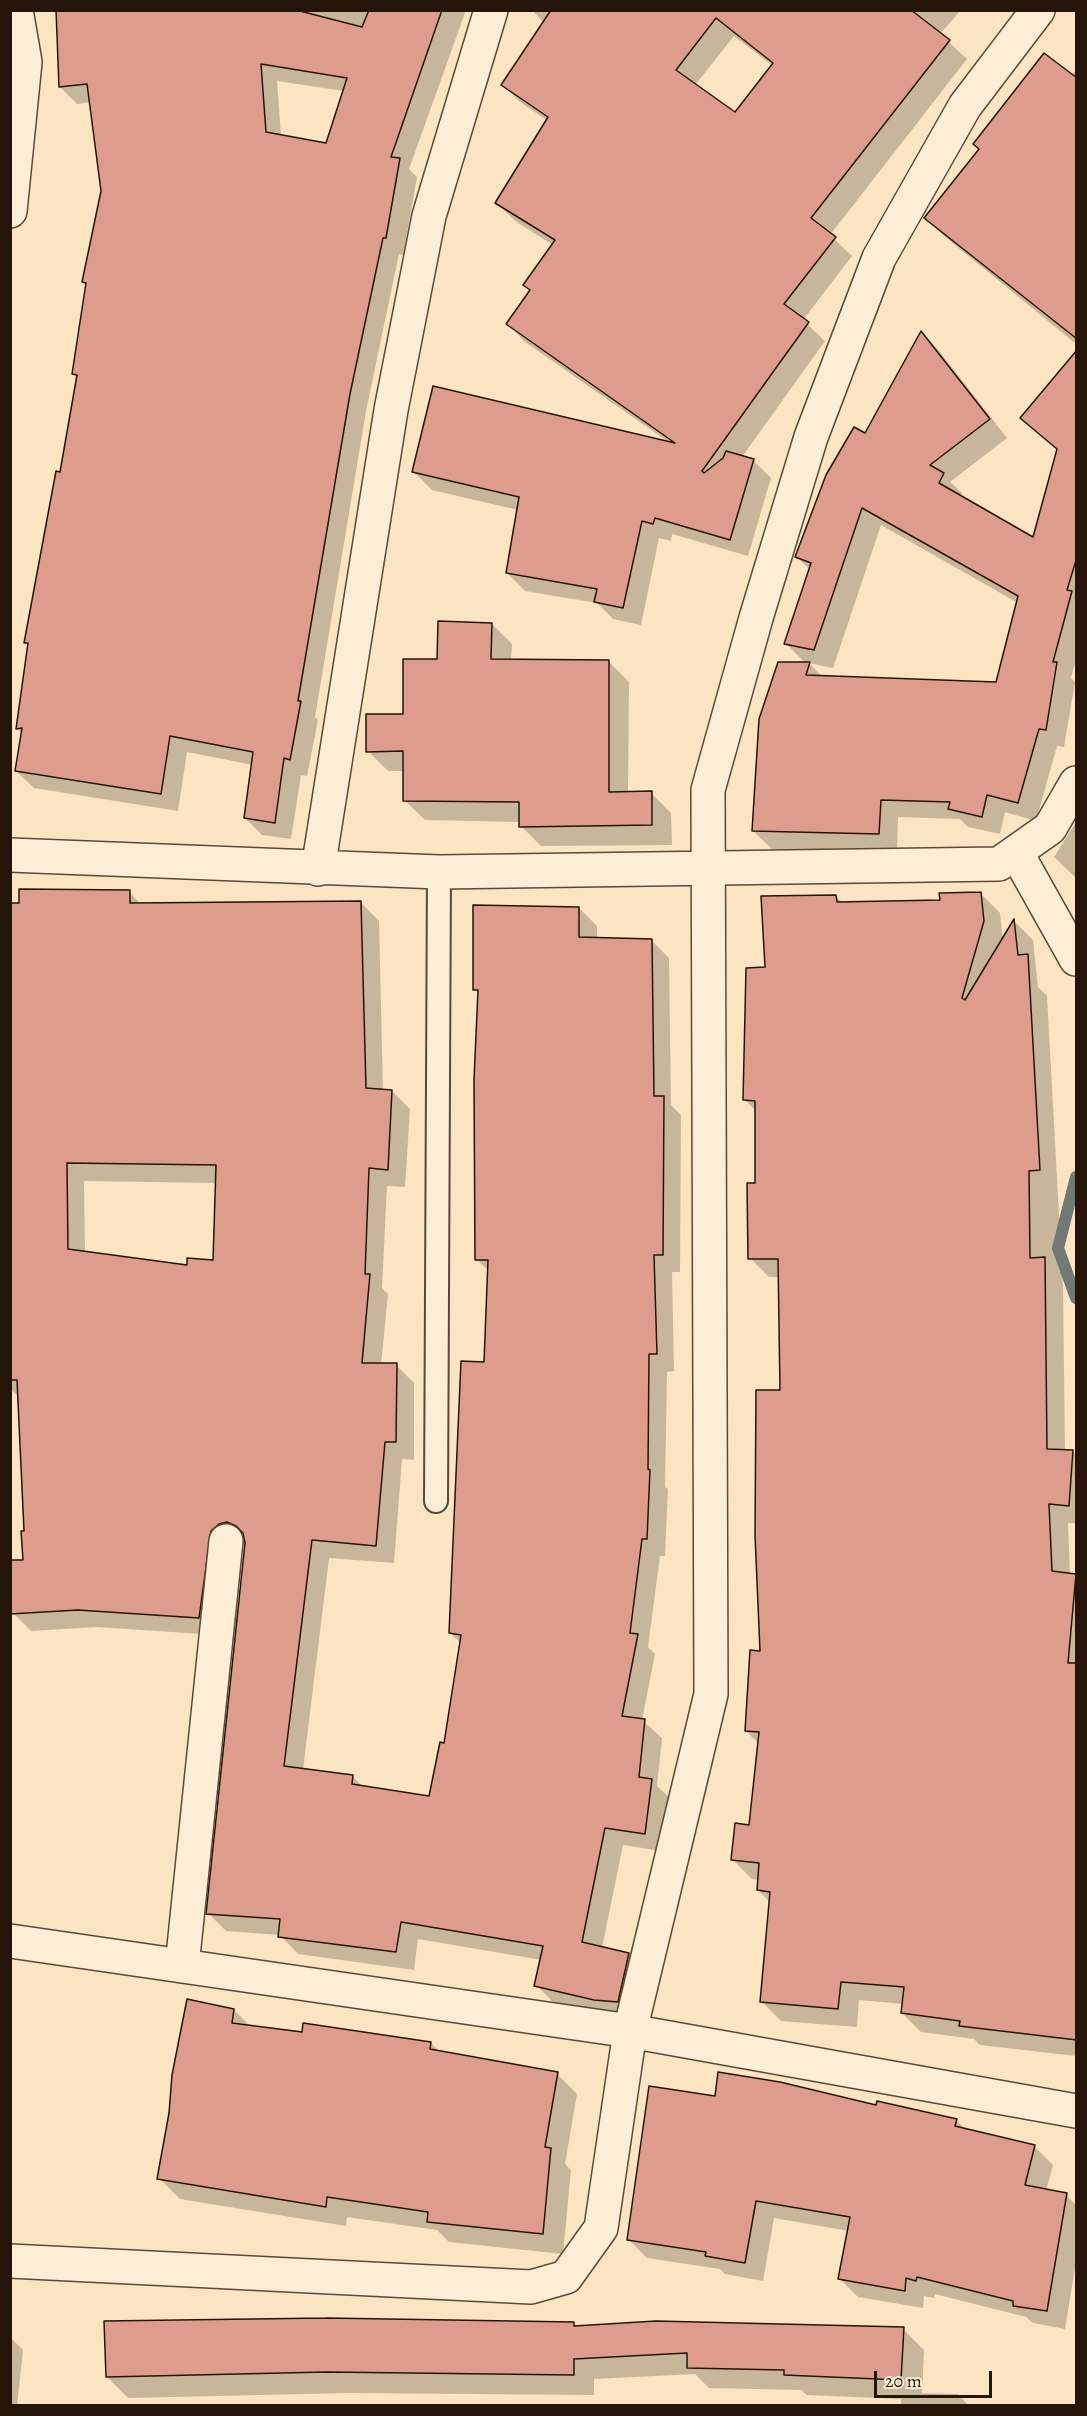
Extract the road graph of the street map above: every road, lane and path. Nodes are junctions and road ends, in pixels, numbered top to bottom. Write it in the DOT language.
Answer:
graph roads {
  1 [pos="16,10"];
  2 [pos="491,10"];
  3 [pos="1038,10"];
  4 [pos="18,64"];
  5 [pos="10,211"];
  6 [pos="1077,783"];
  7 [pos="1016,852"];
  8 [pos="10,855"];
  9 [pos="318,869"];
  10 [pos="707,870"];
  11 [pos="439,872"];
  12 [pos="1077,959"];
  13 [pos="436,1501"];
  14 [pos="226,1541"];
  15 [pos="10,1941"];
  16 [pos="182,1966"];
  17 [pos="630,2031"];
  18 [pos="1077,2111"];
  19 [pos="10,2261"];
  1 -- 4 [label="street"];
  2 -- 9 [label="street"];
  3 -- 10 [label="street"];
  4 -- 5 [label="street"];
  6 -- 7 [label="street"];
  7 -- 10 [label="street"];
  7 -- 12 [label="street"];
  8 -- 9 [label="street"];
  9 -- 11 [label="street"];
  10 -- 11 [label="street"];
  10 -- 17 [label="street"];
  11 -- 13 [label="lane"];
  14 -- 16 [label="street"];
  15 -- 16 [label="street"];
  16 -- 17 [label="street"];
  17 -- 18 [label="street"];
  17 -- 19 [label="street"];
}
